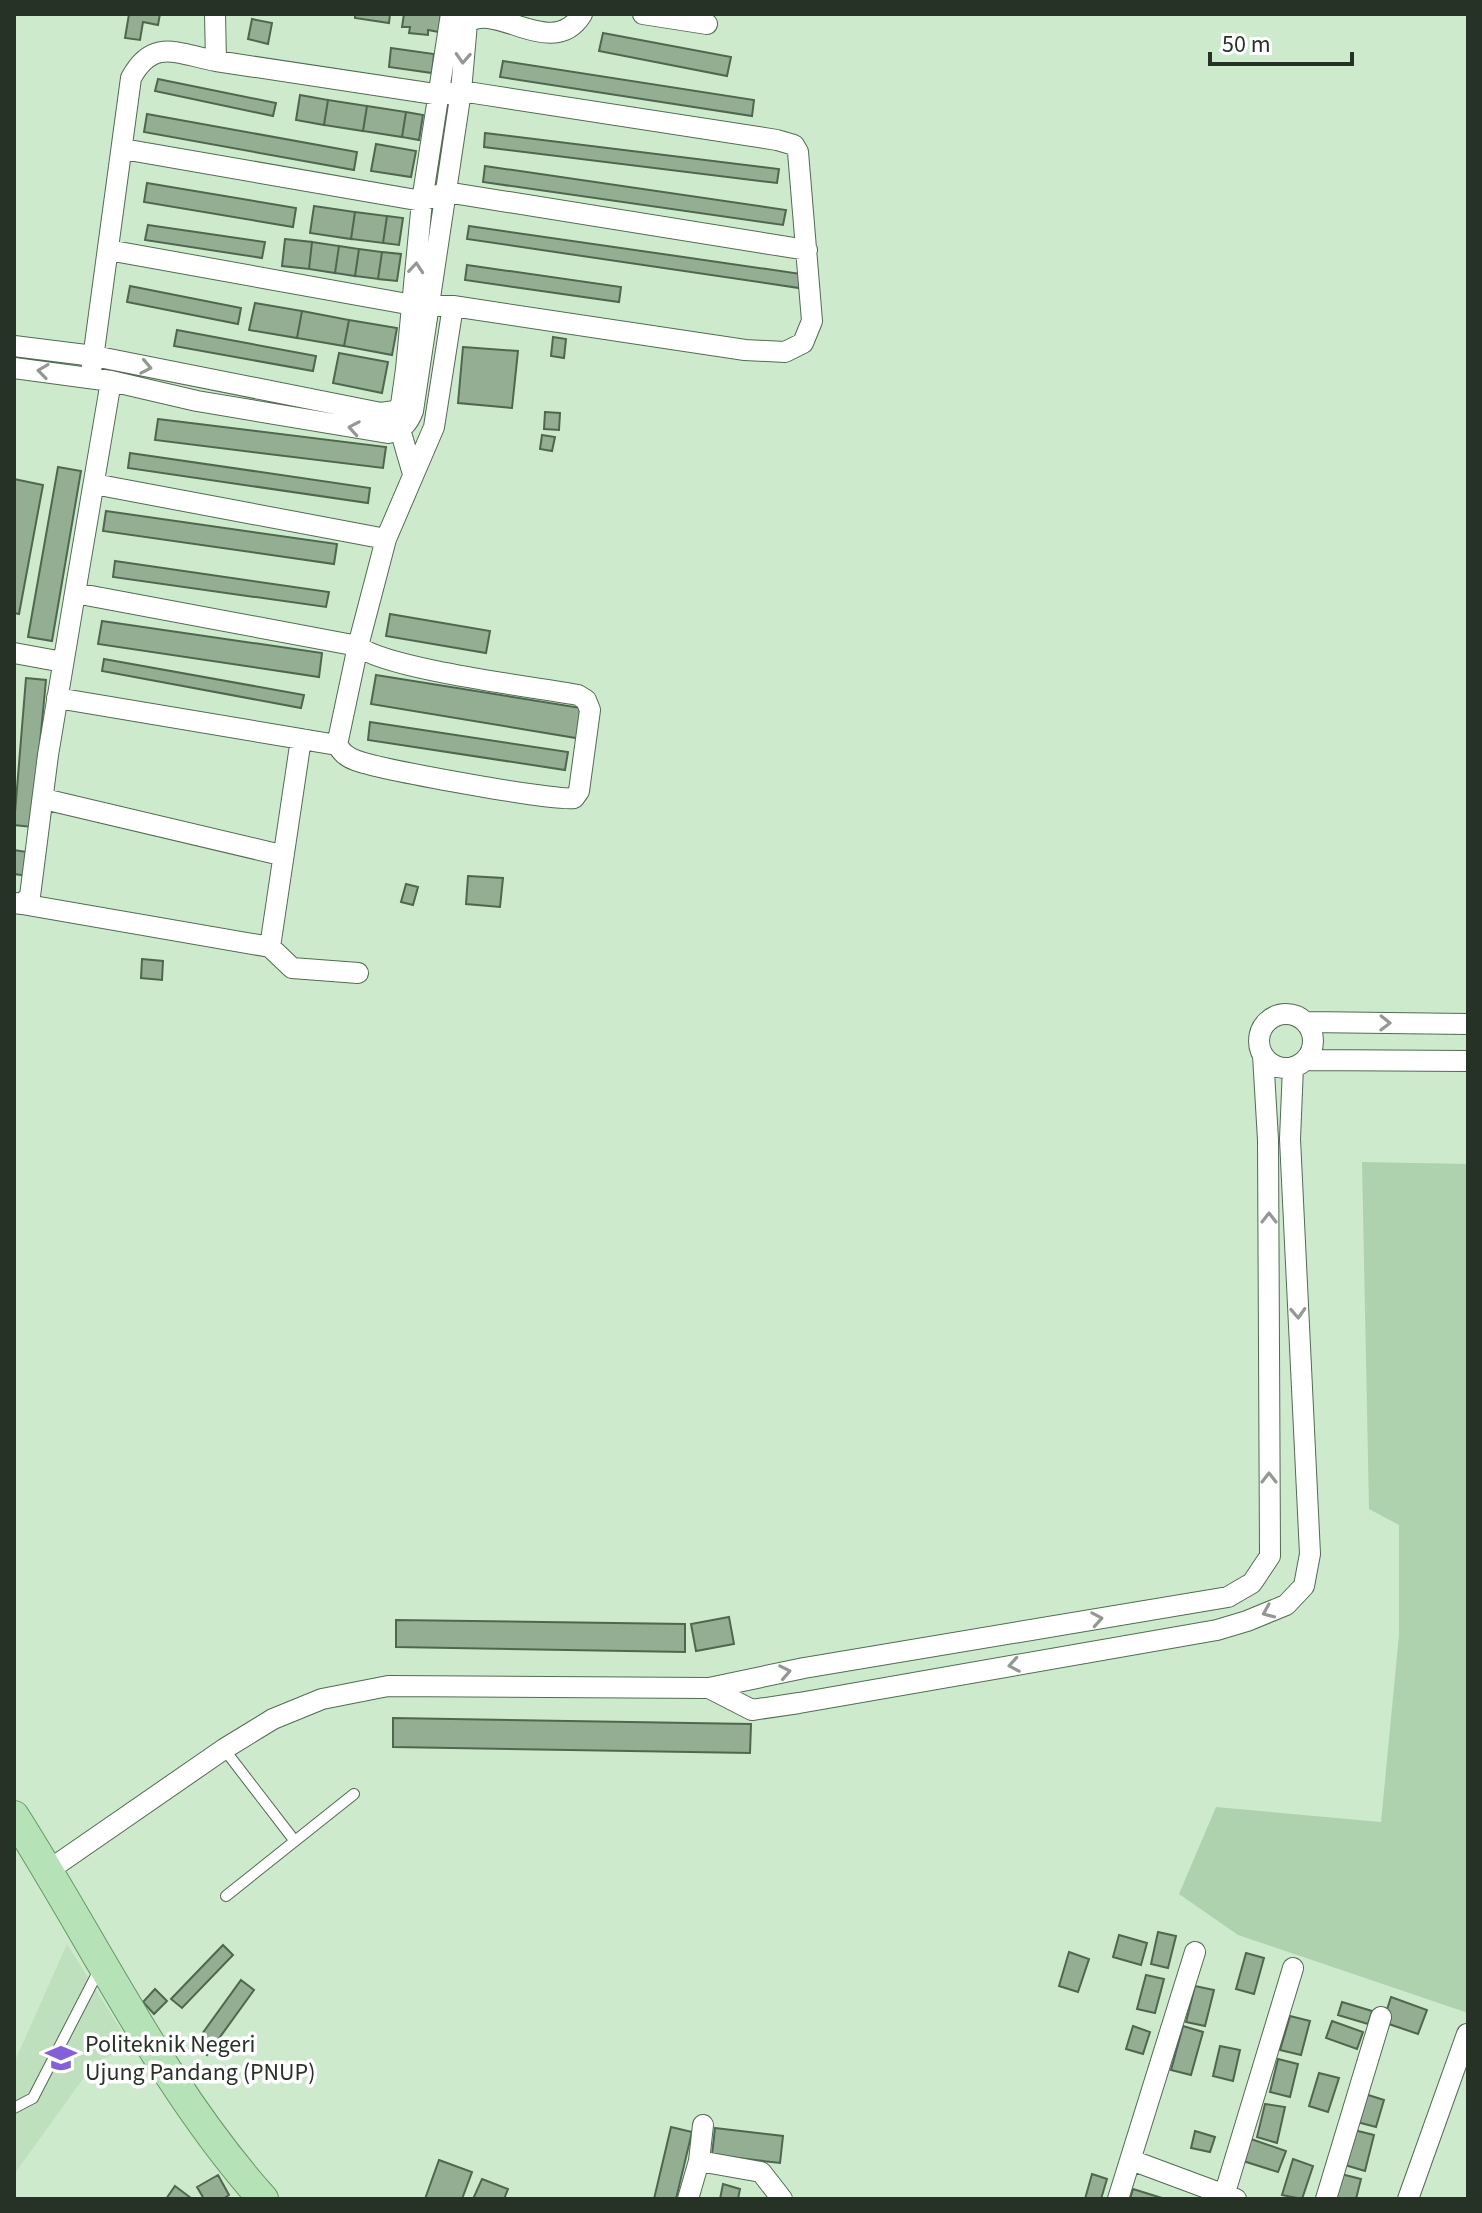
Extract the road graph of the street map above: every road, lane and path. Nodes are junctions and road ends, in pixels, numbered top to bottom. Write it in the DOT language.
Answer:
graph roads {
  1 [pos="215,14"];
  2 [pos="582,14"];
  3 [pos="643,14"];
  4 [pos="462,16"];
  5 [pos="497,16"];
  6 [pos="707,24"];
  7 [pos="216,61"];
  8 [pos="451,93"];
  9 [pos="123,149"];
  10 [pos="446,192"];
  11 [pos="422,201"];
  12 [pos="108,250"];
  13 [pos="807,250"];
  14 [pos="421,305"];
  15 [pos="453,306"];
  16 [pos="14,346"];
  17 [pos="94,356"];
  18 [pos="14,368"];
  19 [pos="101,380"];
  20 [pos="397,421"];
  21 [pos="413,474"];
  22 [pos="94,484"];
  23 [pos="386,539"];
  24 [pos="75,593"];
  25 [pos="358,646"];
  26 [pos="14,653"];
  27 [pos="63,662"];
  28 [pos="57,698"];
  29 [pos="301,739"];
  30 [pos="337,745"];
  31 [pos="44,799"];
  32 [pos="281,855"];
  33 [pos="18,904"];
  34 [pos="270,947"];
  35 [pos="358,973"];
  36 [pos="1307,1022"];
  37 [pos="1468,1024"];
  38 [pos="1263,1055"];
  39 [pos="1468,1061"];
  40 [pos="1300,1064"];
  41 [pos="709,1688"];
  42 [pos="224,1749"];
  43 [pos="354,1794"];
  44 [pos="14,1816"];
  45 [pos="294,1840"];
  46 [pos="49,1870"];
  47 [pos="226,1896"];
  48 [pos="1195,1952"];
  49 [pos="103,1963"];
  50 [pos="1293,1968"];
  51 [pos="1381,2017"];
  52 [pos="1467,2034"];
  53 [pos="14,2108"];
  54 [pos="703,2125"];
  55 [pos="1131,2160"];
  56 [pos="699,2161"];
  57 [pos="1228,2198"];
  58 [pos="263,2199"];
  59 [pos="688,2199"];
  60 [pos="782,2199"];
  61 [pos="1118,2199"];
  62 [pos="1326,2199"];
  63 [pos="1408,2199"];
  1 -- 7 [label="street"];
  2 -- 5 [label="street"];
  3 -- 6 [label="street"];
  4 -- 5 [label="street"];
  4 -- 8 [label="street"];
  7 -- 8 [label="street"];
  7 -- 9 [label="street"];
  8 -- 10 [label="street"];
  8 -- 11 [label="street"];
  8 -- 13 [label="street"];
  9 -- 11 [label="street"];
  9 -- 12 [label="street"];
  10 -- 11 [label="street"];
  10 -- 13 [label="street"];
  10 -- 14 [label="street"];
  14 -- 11 [label="street, one-way"];
  12 -- 14 [label="street"];
  12 -- 17 [label="street"];
  13 -- 15 [label="street"];
  14 -- 15 [label="street"];
  14 -- 20 [label="street"];
  15 -- 21 [label="street"];
  16 -- 17 [label="street"];
  17 -- 19 [label="street"];
  17 -- 20 [label="street, one-way"];
  19 -- 18 [label="street, one-way"];
  20 -- 19 [label="street, one-way"];
  19 -- 22 [label="street"];
  20 -- 21 [label="street"];
  21 -- 23 [label="street"];
  22 -- 23 [label="street"];
  22 -- 24 [label="street"];
  23 -- 25 [label="street"];
  24 -- 25 [label="street"];
  24 -- 27 [label="street"];
  25 -- 30 [label="street"];
  25 -- 30 [label="street"];
  26 -- 27 [label="street"];
  27 -- 28 [label="street"];
  28 -- 29 [label="street"];
  28 -- 31 [label="street"];
  29 -- 30 [label="street"];
  29 -- 32 [label="street"];
  31 -- 32 [label="street"];
  31 -- 33 [label="street"];
  32 -- 34 [label="street"];
  33 -- 34 [label="street"];
  34 -- 35 [label="street"];
  36 -- 37 [label="street, one-way"];
  36 -- 38 [label="street"];
  36 -- 40 [label="street"];
  38 -- 40 [label="street"];
  41 -- 38 [label="street, one-way"];
  39 -- 40 [label="street"];
  40 -- 41 [label="street, one-way"];
  41 -- 42 [label="street"];
  42 -- 45 [label="lane"];
  42 -- 46 [label="street"];
  43 -- 45 [label="lane"];
  44 -- 46 [label="main road"];
  45 -- 47 [label="lane"];
  46 -- 49 [label="main road"];
  48 -- 55 [label="street"];
  49 -- 53 [label="lane"];
  49 -- 58 [label="main road"];
  50 -- 57 [label="street"];
  51 -- 62 [label="street"];
  52 -- 63 [label="street"];
  54 -- 56 [label="street"];
  55 -- 57 [label="street"];
  55 -- 61 [label="street"];
  56 -- 59 [label="street"];
  56 -- 60 [label="street"];
}
